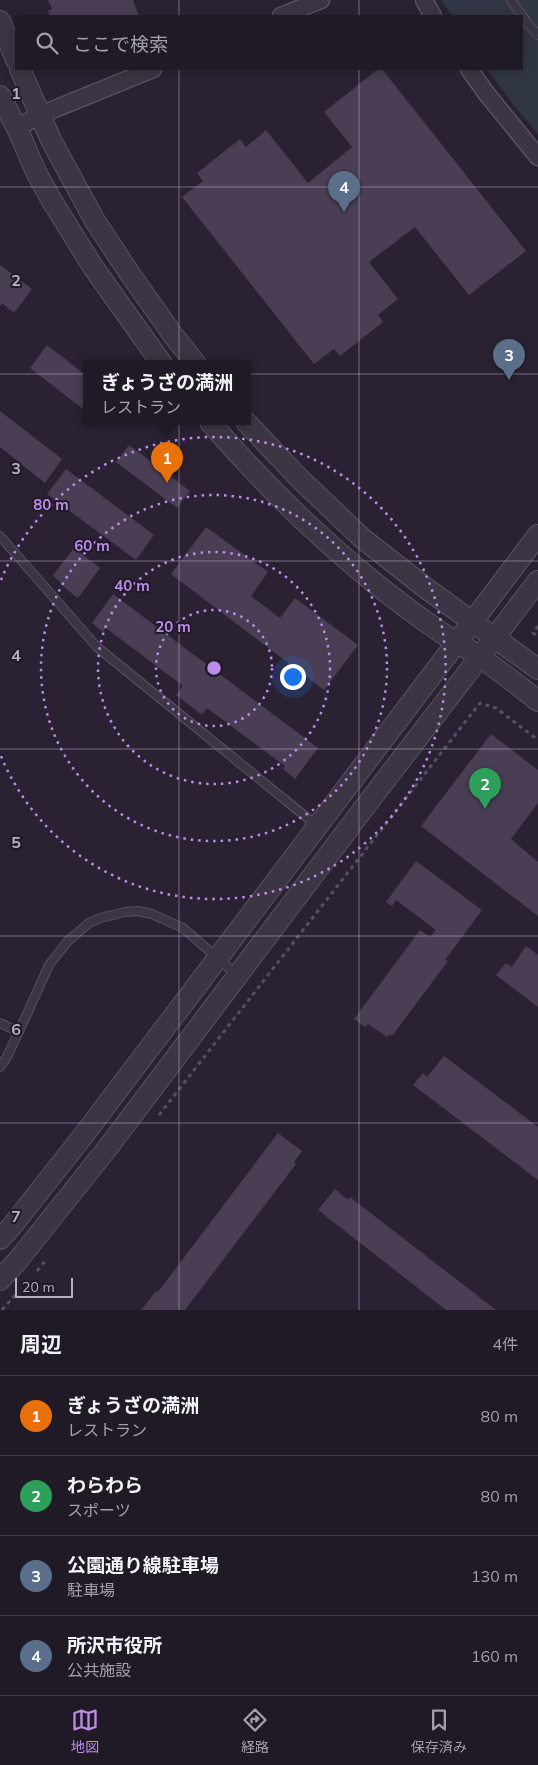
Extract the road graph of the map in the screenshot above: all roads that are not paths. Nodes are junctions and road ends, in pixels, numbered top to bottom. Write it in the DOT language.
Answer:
graph roads {
  1 [pos="321,0"];
  2 [pos="424,0"];
  3 [pos="511,0"];
  4 [pos="284,15"];
  5 [pos="432,15"];
  6 [pos="522,15"];
  7 [pos="523,17"];
  8 [pos="0,21"];
  9 [pos="538,34"];
  10 [pos="15,58"];
  11 [pos="20,70"];
  12 [pos="151,70"];
  13 [pos="470,70"];
  14 [pos="0,96"];
  15 [pos="40,115"];
  16 [pos="17,128"];
  17 [pos="538,157"];
  18 [pos="159,360"];
  19 [pos="193,360"];
  20 [pos="213,425"];
  21 [pos="249,425"];
  22 [pos="538,535"];
  23 [pos="0,536"];
  24 [pos="538,581"];
  25 [pos="472,621"];
  26 [pos="495,638"];
  27 [pos="456,642"];
  28 [pos="480,657"];
  29 [pos="538,669"];
  30 [pos="538,701"];
  31 [pos="317,826"];
  32 [pos="218,957"];
  33 [pos="238,975"];
  34 [pos="0,1023"];
  35 [pos="19,1032"];
  36 [pos="0,1067"];
  37 [pos="0,1239"];
  38 [pos="0,1280"];
  1 -- 4 [label="street"];
  2 -- 5 [label="street"];
  3 -- 6 [label="lane"];
  7 -- 9 [label="lane"];
  8 -- 10 [label="street"];
  11 -- 15 [label="street"];
  12 -- 15 [label="street"];
  13 -- 17 [label="street"];
  14 -- 16 [label="street"];
  15 -- 16 [label="street"];
  15 -- 19 [label="street"];
  16 -- 18 [label="street"];
  20 -- 27 [label="street"];
  21 -- 25 [label="street"];
  22 -- 25 [label="street"];
  23 -- 31 [label="lane"];
  24 -- 26 [label="street"];
  25 -- 26 [label="street"];
  25 -- 27 [label="street"];
  26 -- 28 [label="street"];
  26 -- 29 [label="street"];
  27 -- 28 [label="street"];
  27 -- 31 [label="street"];
  28 -- 30 [label="street"];
  28 -- 33 [label="street"];
  31 -- 32 [label="street"];
  32 -- 33 [label="lane"];
  32 -- 35 [label="lane"];
  32 -- 37 [label="street"];
  33 -- 38 [label="street"];
  34 -- 35 [label="lane"];
  35 -- 36 [label="lane"];
}
